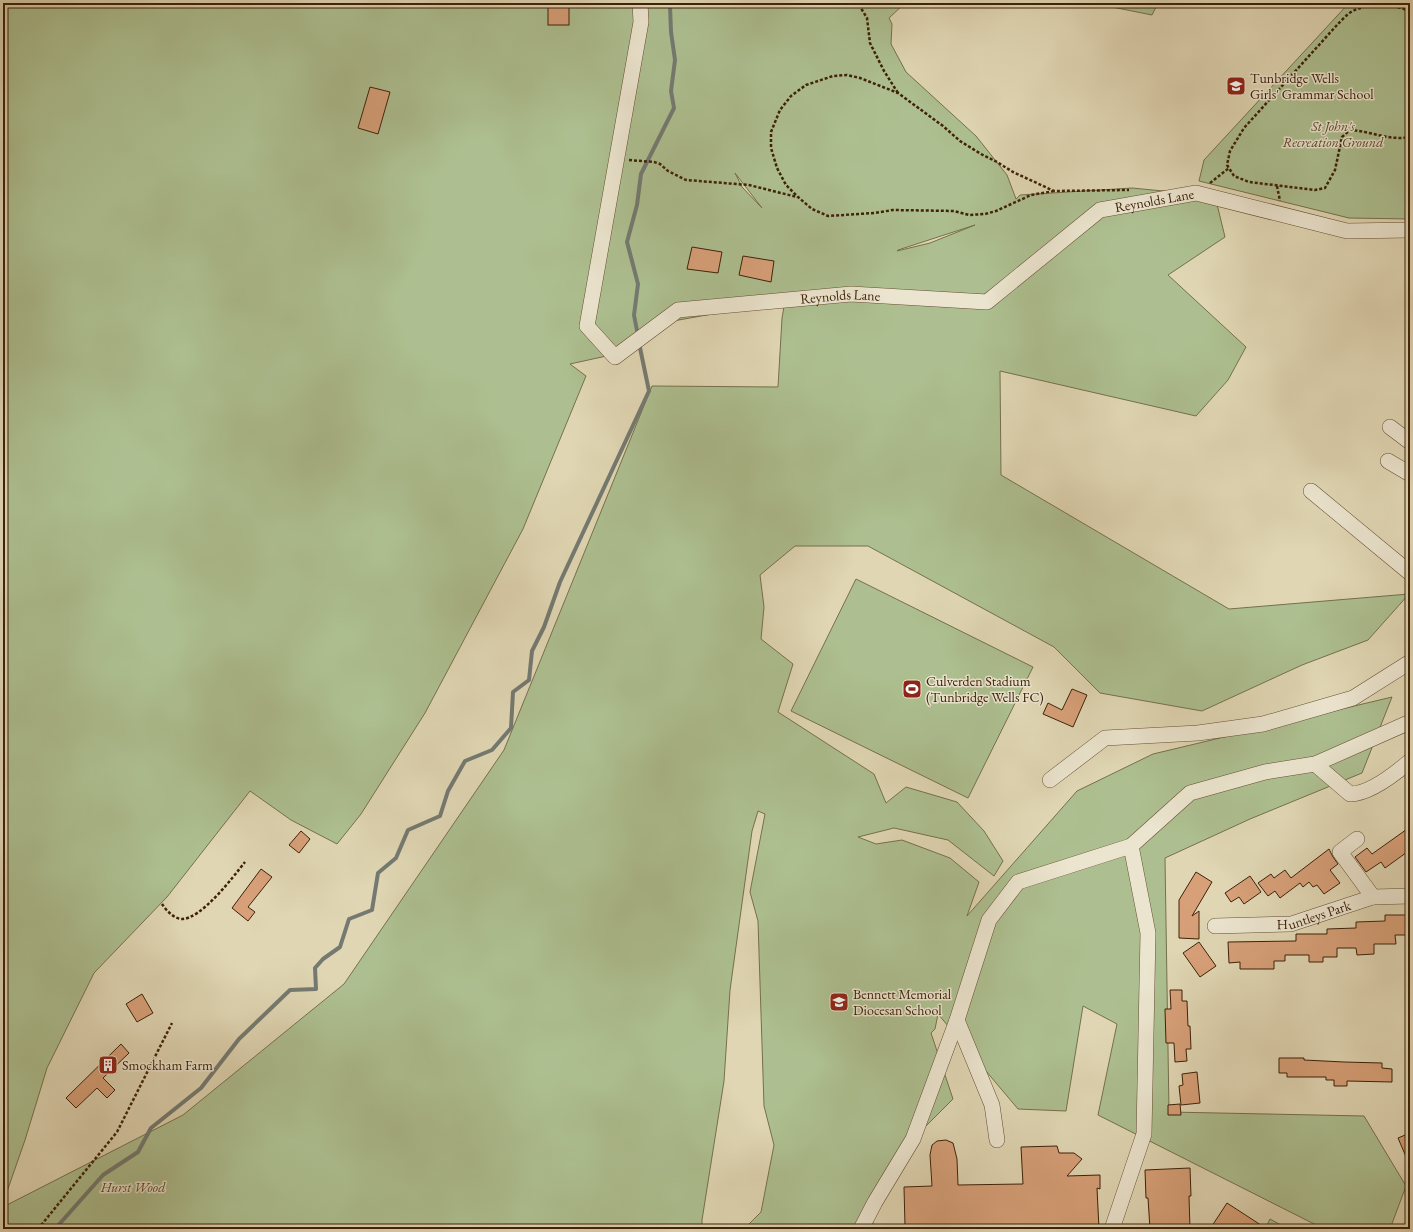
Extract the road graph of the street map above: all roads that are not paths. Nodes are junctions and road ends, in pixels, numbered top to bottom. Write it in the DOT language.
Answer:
graph roads {
  1 [pos="640,3"];
  2 [pos="1410,230"];
  3 [pos="1390,427"];
  4 [pos="1410,442"];
  5 [pos="1388,461"];
  6 [pos="1410,474"];
  7 [pos="1311,491"];
  8 [pos="1410,573"];
  9 [pos="1410,662"];
  10 [pos="1410,722"];
  11 [pos="1410,761"];
  12 [pos="1315,764"];
  13 [pos="1050,780"];
  14 [pos="1357,839"];
  15 [pos="1131,846"];
  16 [pos="1410,896"];
  17 [pos="1373,897"];
  18 [pos="1215,926"];
  19 [pos="957,1020"];
  20 [pos="997,1140"];
  21 [pos="861,1229"];
  22 [pos="1112,1229"];
  1 -- 2 [label="street, Reynolds Lane"];
  3 -- 4 [label="street"];
  5 -- 6 [label="street"];
  7 -- 8 [label="street"];
  9 -- 13 [label="street"];
  10 -- 12 [label="street"];
  11 -- 12 [label="street"];
  12 -- 15 [label="street"];
  14 -- 17 [label="street"];
  15 -- 19 [label="street"];
  15 -- 22 [label="street"];
  16 -- 17 [label="street, Huntleys Park"];
  17 -- 18 [label="street, Huntleys Park"];
  19 -- 20 [label="street"];
  19 -- 21 [label="street"];
}
